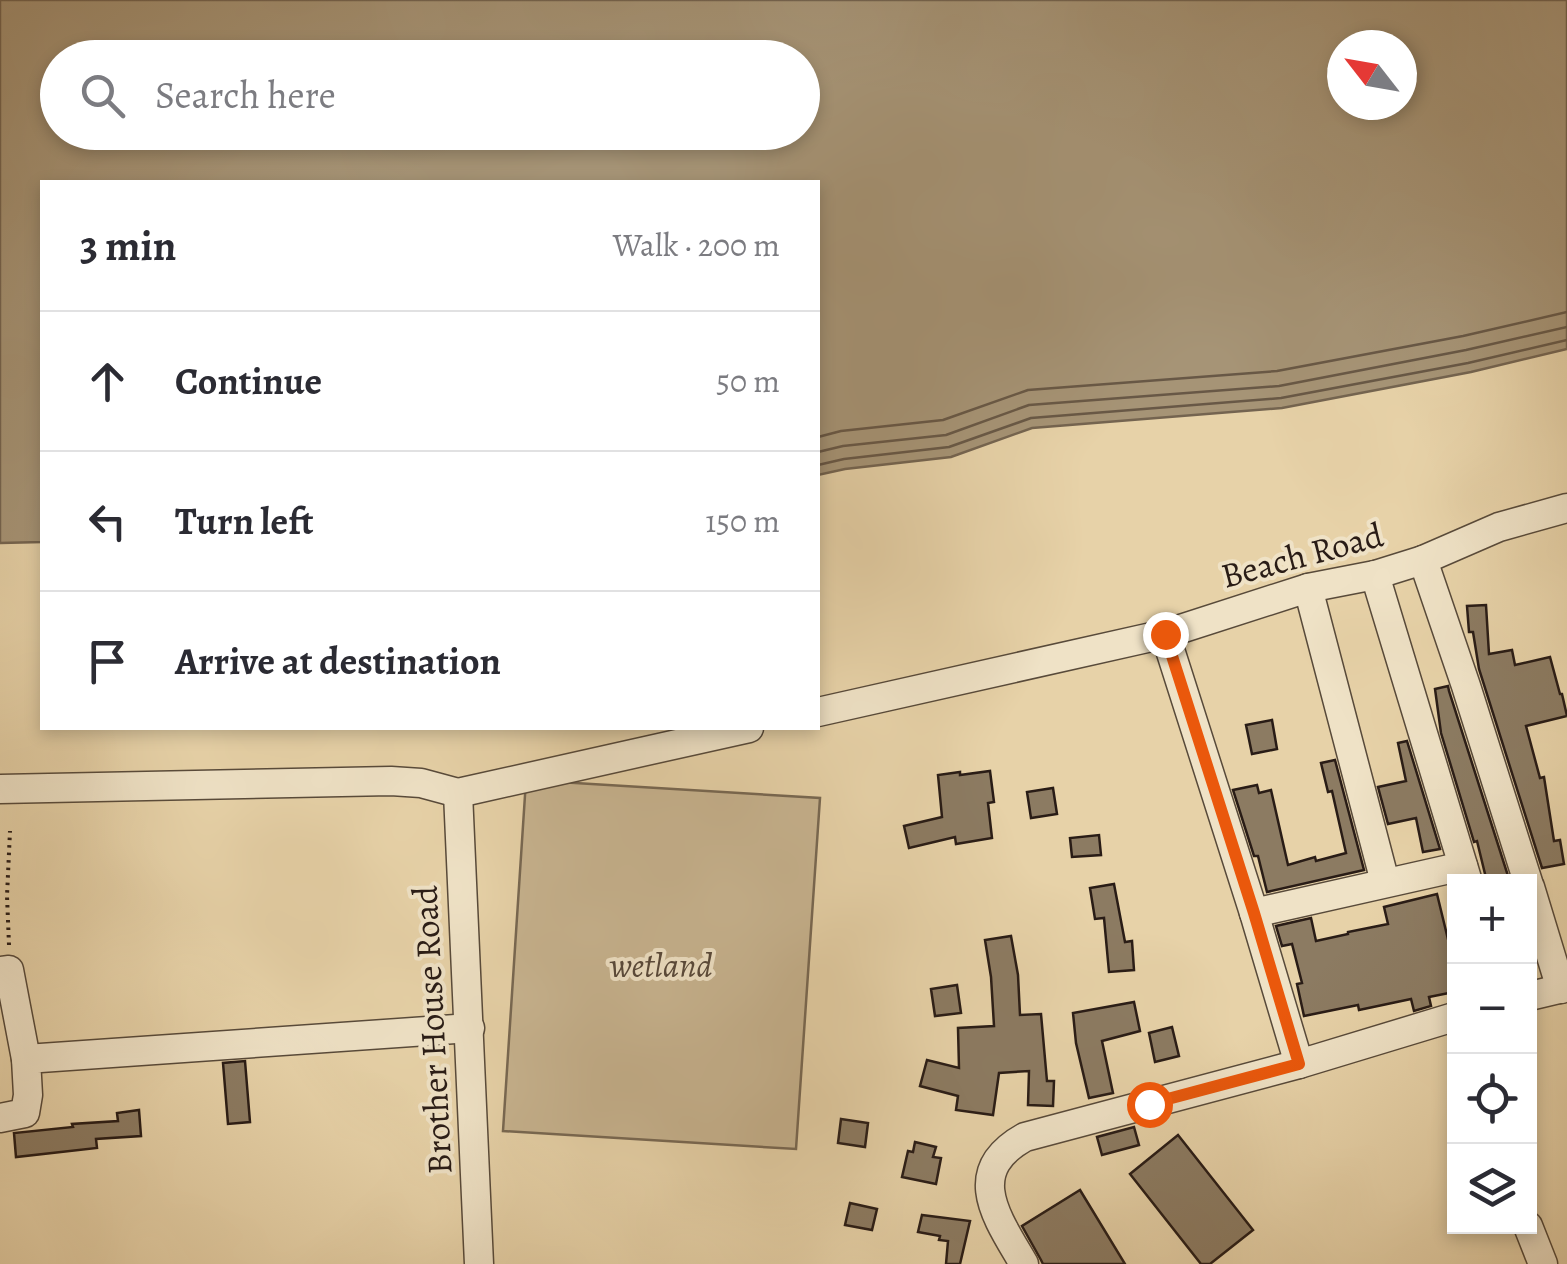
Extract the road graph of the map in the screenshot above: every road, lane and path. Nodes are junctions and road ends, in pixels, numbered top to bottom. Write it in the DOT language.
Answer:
graph roads {
  1 [pos="1567,508"];
  2 [pos="1423,560"];
  3 [pos="1375,575"];
  4 [pos="1308,588"];
  5 [pos="1165,634"];
  6 [pos="820,712"];
  7 [pos="740,730"];
  8 [pos="0,789"];
  9 [pos="458,793"];
  10 [pos="10,830"];
  11 [pos="1466,874"];
  12 [pos="1526,874"];
  13 [pos="1447,876"];
  14 [pos="1385,882"];
  15 [pos="1537,908"];
  16 [pos="1254,913"];
  17 [pos="5,970"];
  18 [pos="1564,988"];
  19 [pos="1537,994"];
  20 [pos="1447,1021"];
  21 [pos="470,1028"];
  22 [pos="26,1059"];
  23 [pos="1299,1064"];
  24 [pos="0,1118"];
  25 [pos="1531,1234"];
  26 [pos="479,1264"];
  27 [pos="1024,1264"];
  28 [pos="1543,1264"];
  1 -- 2 [label="street, Beach Road"];
  2 -- 3 [label="street, Beach Road"];
  2 -- 12 [label="street"];
  3 -- 4 [label="street, Beach Road"];
  3 -- 11 [label="street"];
  4 -- 5 [label="street, Beach Road"];
  4 -- 14 [label="street"];
  5 -- 6 [label="street, Beach Road"];
  5 -- 16 [label="street"];
  7 -- 9 [label="street"];
  8 -- 9 [label="street"];
  9 -- 21 [label="street, Brother House Road"];
  10 -- 17 [label="path"];
  13 -- 14 [label="street"];
  14 -- 16 [label="street"];
  15 -- 18 [label="street"];
  16 -- 23 [label="street"];
  17 -- 22 [label="street"];
  18 -- 19 [label="street"];
  20 -- 23 [label="street"];
  21 -- 22 [label="street"];
  21 -- 26 [label="street, Brother House Road"];
  22 -- 24 [label="street"];
  23 -- 27 [label="street"];
  25 -- 28 [label="street"];
}
